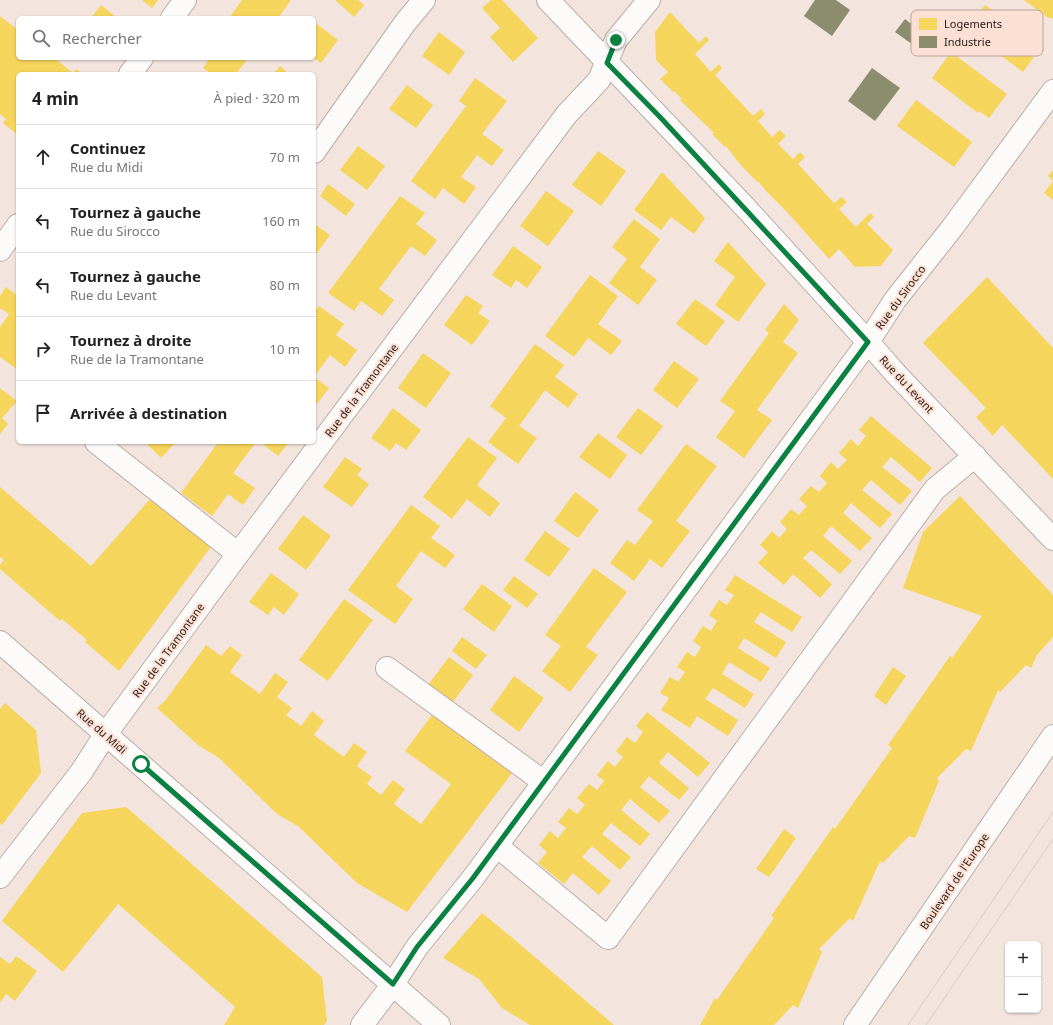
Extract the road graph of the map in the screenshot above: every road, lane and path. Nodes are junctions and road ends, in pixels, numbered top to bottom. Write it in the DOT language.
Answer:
graph roads {
  1 [pos="185,0"];
  2 [pos="424,0"];
  3 [pos="548,0"];
  4 [pos="648,0"];
  5 [pos="173,16"];
  6 [pos="140,60"];
  7 [pos="607,63"];
  8 [pos="132,72"];
  9 [pos="1053,91"];
  10 [pos="316,149"];
  11 [pos="16,228"];
  12 [pos="0,250"];
  13 [pos="868,342"];
  14 [pos="99,444"];
  15 [pos="975,456"];
  16 [pos="1053,539"];
  17 [pos="238,554"];
  18 [pos="0,642"];
  19 [pos="387,668"];
  20 [pos="105,735"];
  21 [pos="1053,736"];
  22 [pos="544,782"];
  23 [pos="497,846"];
  24 [pos="0,877"];
  25 [pos="393,984"];
  26 [pos="362,1025"];
  27 [pos="439,1025"];
  28 [pos="855,1025"];
  1 -- 5 [label="street"];
  2 -- 10 [label="street"];
  3 -- 7 [label="street, Rue du Levant"];
  4 -- 7 [label="street, Rue de la Tramontane"];
  6 -- 8 [label="street"];
  7 -- 13 [label="street, Rue du Levant"];
  7 -- 17 [label="street, Rue de la Tramontane"];
  9 -- 13 [label="street, Rue du Sirocco"];
  11 -- 12 [label="street"];
  13 -- 15 [label="street, Rue du Levant"];
  13 -- 22 [label="street, Rue du Sirocco"];
  14 -- 17 [label="street"];
  15 -- 16 [label="street, Rue du Levant"];
  15 -- 23 [label="street"];
  17 -- 20 [label="street, Rue de la Tramontane"];
  18 -- 20 [label="street, Rue du Midi"];
  19 -- 22 [label="street"];
  20 -- 24 [label="street, Rue de la Tramontane"];
  20 -- 25 [label="street, Rue du Midi"];
  21 -- 28 [label="street, Boulevard de l'Europe"];
  22 -- 23 [label="street, Rue du Sirocco"];
  23 -- 25 [label="street, Rue du Sirocco"];
  25 -- 26 [label="street, Rue du Sirocco"];
  25 -- 27 [label="street, Rue du Midi"];
}
